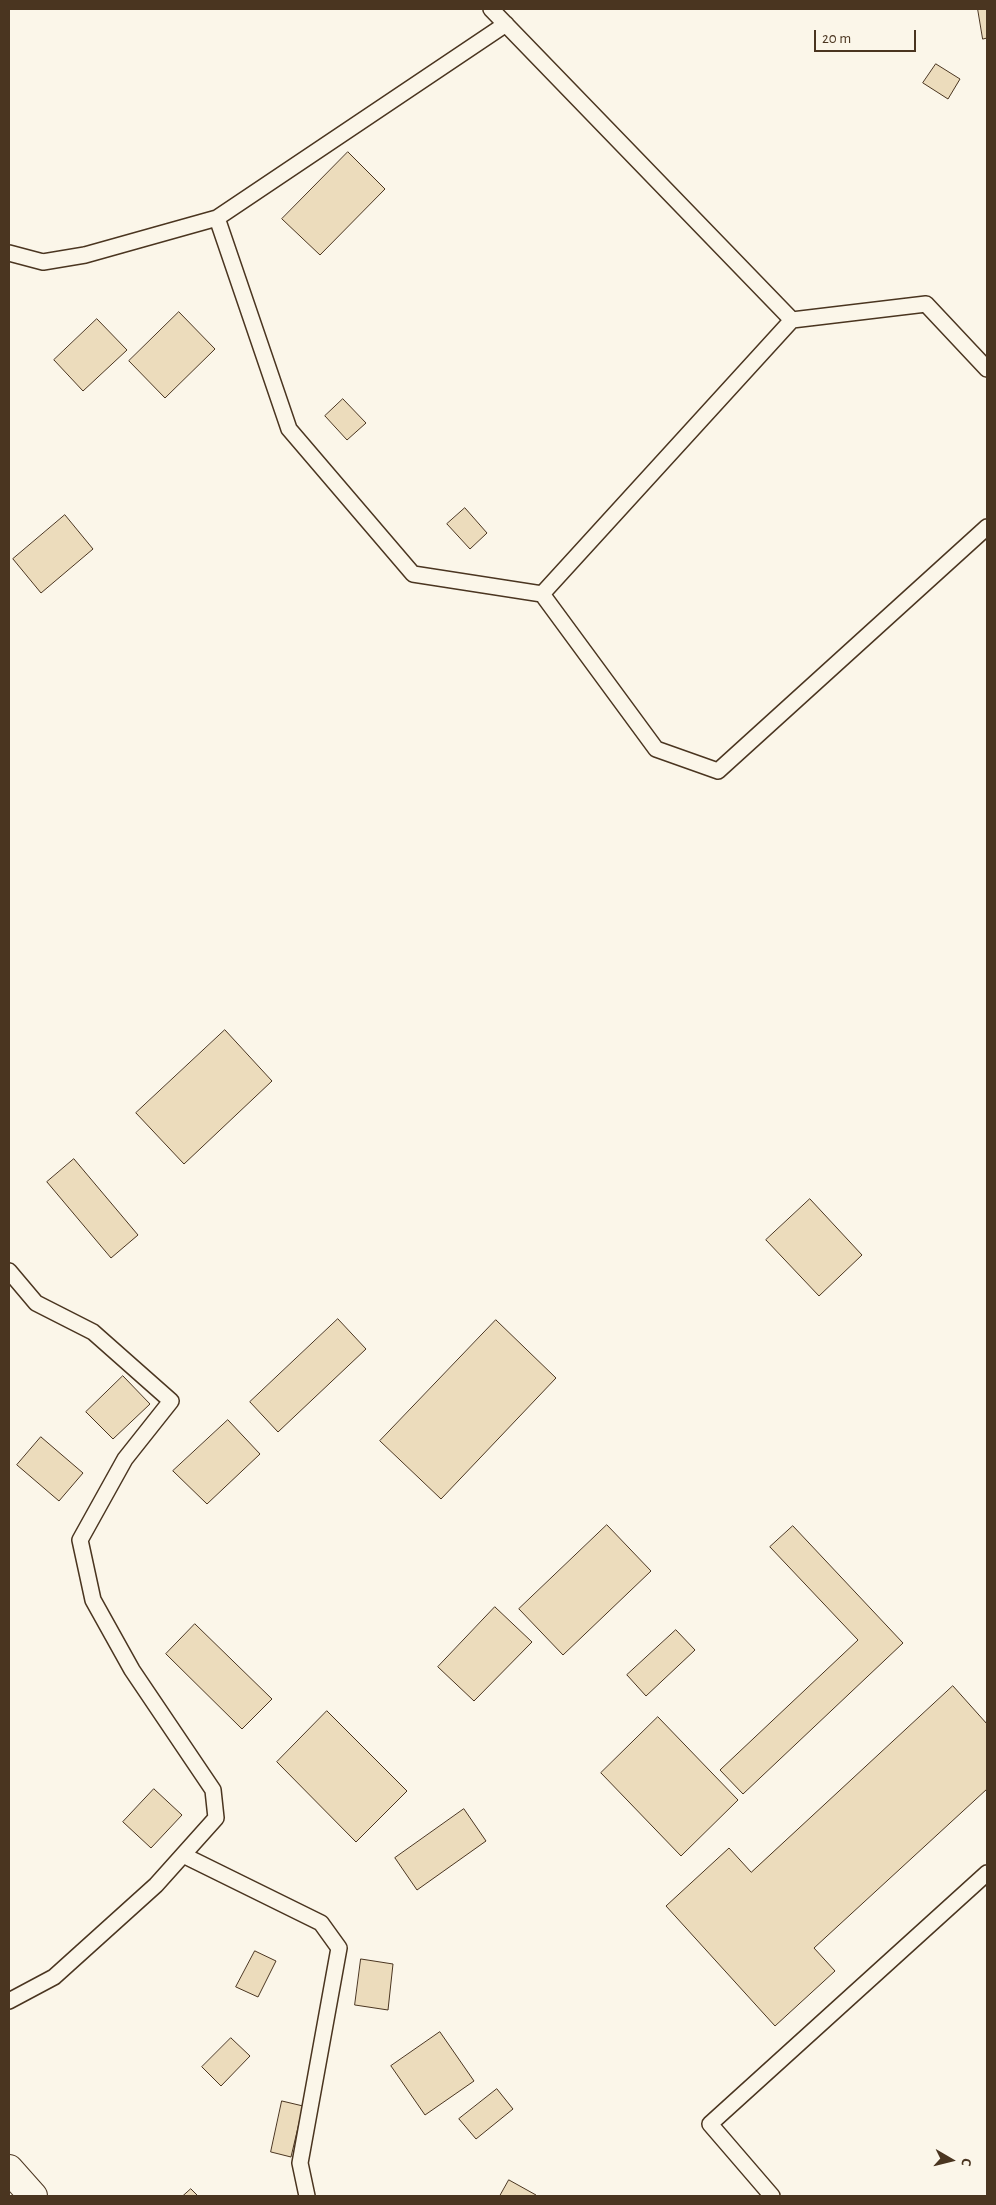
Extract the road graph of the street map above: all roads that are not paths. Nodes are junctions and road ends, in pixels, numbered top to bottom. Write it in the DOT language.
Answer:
graph roads {
  1 [pos="491,9"];
  2 [pos="506,24"];
  3 [pos="217,218"];
  4 [pos="9,253"];
  5 [pos="792,320"];
  6 [pos="987,368"];
  7 [pos="987,527"];
  8 [pos="542,594"];
  9 [pos="9,1271"];
  10 [pos="183,1855"];
  11 [pos="987,1873"];
  12 [pos="9,2001"];
  13 [pos="9,2169"];
  14 [pos="33,2196"];
  15 [pos="306,2196"];
  16 [pos="772,2196"];
  1 -- 2 [label="lane"];
  2 -- 3 [label="lane"];
  2 -- 5 [label="lane"];
  3 -- 4 [label="lane"];
  3 -- 8 [label="lane"];
  5 -- 6 [label="lane"];
  5 -- 8 [label="lane"];
  7 -- 8 [label="lane"];
  9 -- 10 [label="lane"];
  10 -- 12 [label="lane"];
  10 -- 15 [label="lane"];
  11 -- 16 [label="lane"];
  13 -- 14 [label="street"];
}
